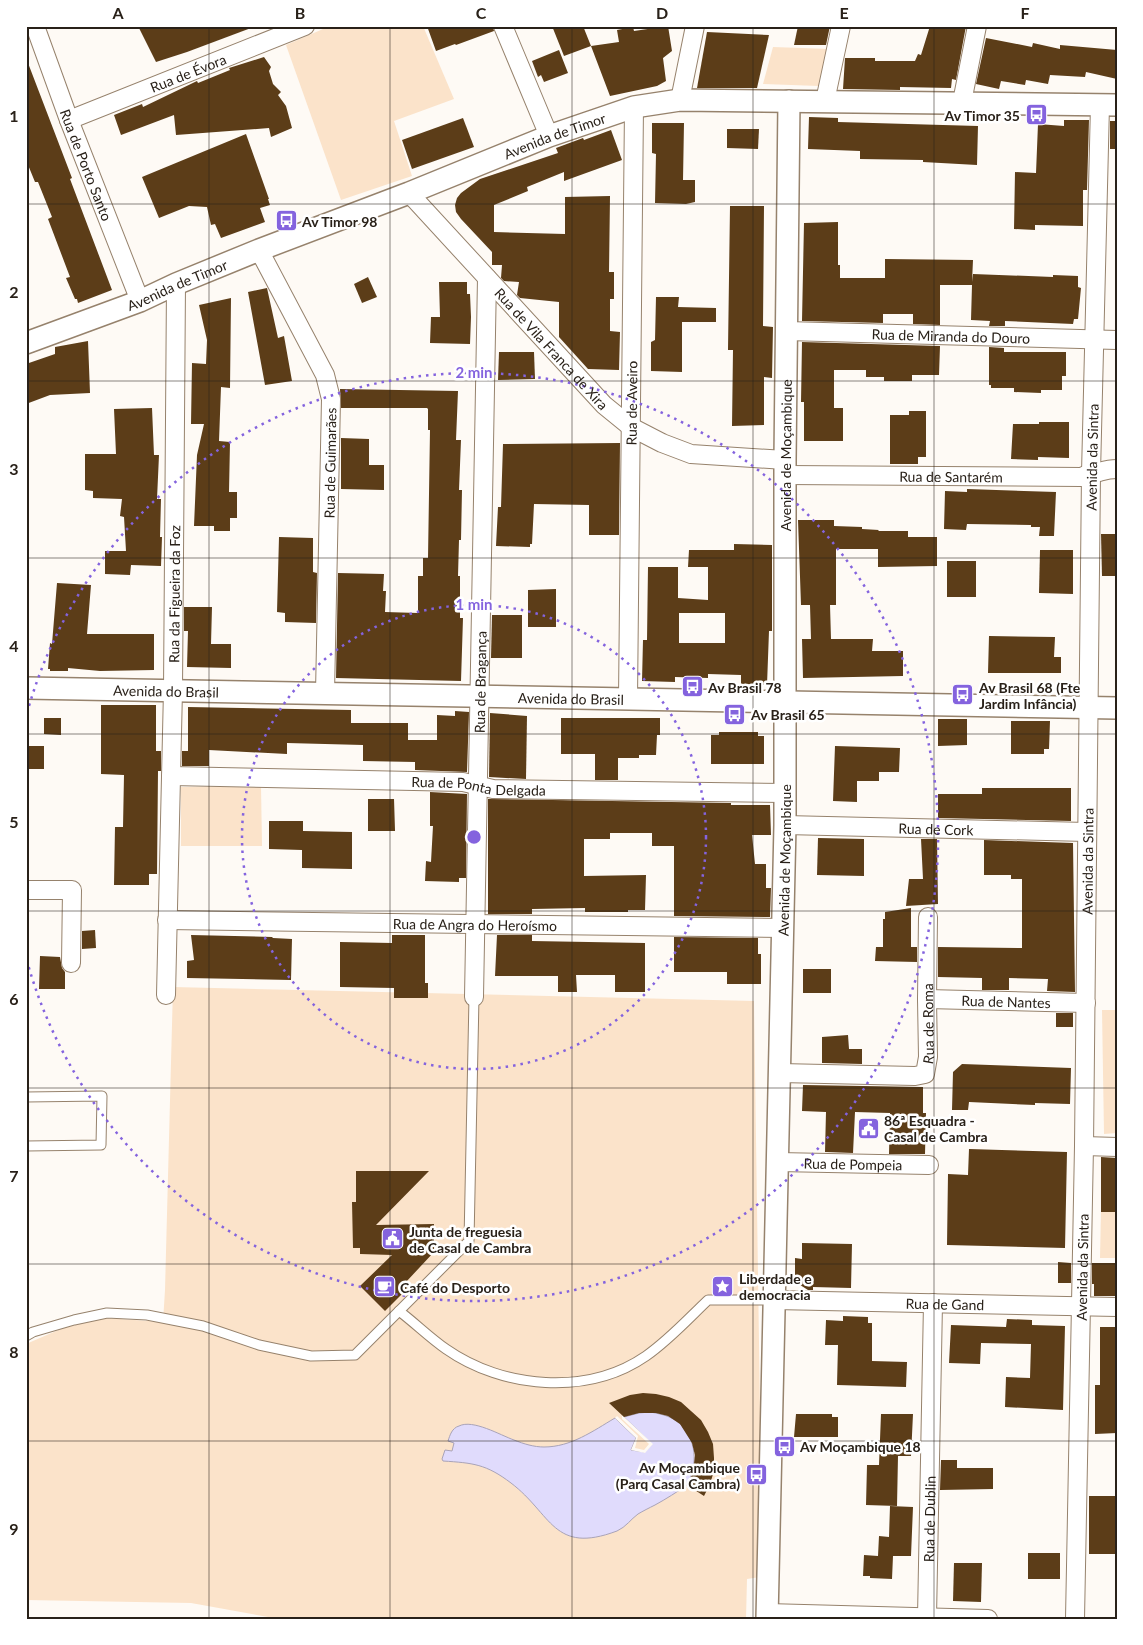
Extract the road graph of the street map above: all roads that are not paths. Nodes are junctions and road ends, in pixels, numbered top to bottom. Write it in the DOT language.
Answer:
graph roads {
  1 [pos="35,26"];
  2 [pos="305,26"];
  3 [pos="503,26"];
  4 [pos="695,26"];
  5 [pos="841,26"];
  6 [pos="977,26"];
  7 [pos="680,100"];
  8 [pos="825,101"];
  9 [pos="788,102"];
  10 [pos="962,102"];
  11 [pos="1108,105"];
  12 [pos="634,107"];
  13 [pos="69,120"];
  14 [pos="549,136"];
  15 [pos="409,193"];
  16 [pos="259,250"];
  17 [pos="487,278"];
  18 [pos="176,284"];
  19 [pos="140,301"];
  20 [pos="786,331"];
  21 [pos="1095,340"];
  22 [pos="1117,340"];
  23 [pos="26,343"];
  24 [pos="631,427"];
  25 [pos="785,468"];
  26 [pos="1117,469"];
  27 [pos="1091,473"];
  28 [pos="26,688"];
  29 [pos="173,690"];
  30 [pos="325,693"];
  31 [pos="480,696"];
  32 [pos="628,699"];
  33 [pos="784,702"];
  34 [pos="1089,708"];
  35 [pos="1117,708"];
  36 [pos="171,776"];
  37 [pos="478,786"];
  38 [pos="785,793"];
  39 [pos="785,825"];
  40 [pos="1087,832"];
  41 [pos="26,890"];
  42 [pos="928,917"];
  43 [pos="167,920"];
  44 [pos="475,924"];
  45 [pos="783,928"];
  46 [pos="71,963"];
  47 [pos="166,995"];
  48 [pos="474,997"];
  49 [pos="927,999"];
  50 [pos="1086,1003"];
  51 [pos="780,1073"];
  52 [pos="26,1097"];
  53 [pos="26,1146"];
  54 [pos="1084,1146"];
  55 [pos="1117,1147"];
  56 [pos="778,1162"];
  57 [pos="929,1165"];
  58 [pos="774,1300"];
  59 [pos="933,1303"];
  60 [pos="1081,1306"];
  61 [pos="1117,1307"];
  62 [pos="399,1311"];
  63 [pos="26,1336"];
  64 [pos="767,1616"];
  65 [pos="927,1617"];
  66 [pos="988,1619"];
  67 [pos="1075,1619"];
  1 -- 13 [label="street, Rua de Porto Santo"];
  2 -- 13 [label="street, Rua de Évora"];
  3 -- 14 [label="street"];
  4 -- 7 [label="street"];
  5 -- 8 [label="street"];
  6 -- 10 [label="street"];
  7 -- 9 [label="street, Avenida de Timor"];
  7 -- 12 [label="street, Avenida de Timor"];
  8 -- 9 [label="street, Avenida de Timor"];
  8 -- 10 [label="street, Avenida de Timor"];
  9 -- 20 [label="street, Avenida de Moçambique"];
  10 -- 11 [label="street, Avenida de Timor"];
  11 -- 21 [label="street, Avenida da Sintra"];
  12 -- 14 [label="street, Avenida de Timor"];
  12 -- 24 [label="street, Rua de Aveiro"];
  13 -- 19 [label="street, Rua de Porto Santo"];
  14 -- 15 [label="street, Avenida de Timor"];
  15 -- 16 [label="street, Avenida de Timor"];
  15 -- 17 [label="street, Rua de Vila Franca de Xira"];
  16 -- 18 [label="street, Avenida de Timor"];
  16 -- 30 [label="street, Rua de Guimarães"];
  17 -- 24 [label="street, Rua de Vila Franca de Xira"];
  17 -- 31 [label="street, Rua de Bragança"];
  18 -- 19 [label="street, Avenida de Timor"];
  18 -- 29 [label="street, Rua da Figueira da Foz"];
  19 -- 23 [label="street, Avenida de Timor"];
  20 -- 21 [label="street, Rua de Miranda do Douro"];
  20 -- 25 [label="street, Avenida de Moçambique"];
  21 -- 22 [label="street, Rua de Miranda do Douro"];
  21 -- 27 [label="street, Avenida da Sintra"];
  24 -- 25 [label="street, Rua de Vila Franca de Xira"];
  24 -- 32 [label="street, Rua de Aveiro"];
  25 -- 27 [label="street, Rua de Santarém"];
  25 -- 33 [label="street, Avenida de Moçambique"];
  26 -- 27 [label="street, Rua de Santarém"];
  27 -- 34 [label="street, Avenida da Sintra"];
  28 -- 29 [label="street, Avenida do Brasil"];
  29 -- 30 [label="street, Avenida do Brasil"];
  29 -- 36 [label="street, Rua da Figueira da Foz"];
  30 -- 31 [label="street, Avenida do Brasil"];
  31 -- 32 [label="street, Avenida do Brasil"];
  31 -- 37 [label="street, Rua de Bragança"];
  32 -- 33 [label="street, Avenida do Brasil"];
  33 -- 34 [label="street, Avenida do Brasil"];
  33 -- 38 [label="street, Avenida de Moçambique"];
  34 -- 35 [label="street, Avenida do Brasil"];
  34 -- 40 [label="street, Avenida da Sintra"];
  36 -- 37 [label="street, Rua de Ponta Delgada"];
  36 -- 43 [label="street, Rua da Figueira da Foz"];
  37 -- 38 [label="street, Rua de Ponta Delgada"];
  37 -- 44 [label="street, Rua de Bragança"];
  38 -- 39 [label="street, Avenida de Moçambique"];
  39 -- 40 [label="street, Rua de Cork"];
  39 -- 45 [label="street, Avenida de Moçambique"];
  40 -- 50 [label="street, Avenida da Sintra"];
  41 -- 46 [label="street"];
  42 -- 49 [label="street, Rua de Roma"];
  43 -- 44 [label="street, Rua de Angra do Heroísmo"];
  43 -- 47 [label="street, Rua da Figueira da Foz"];
  44 -- 45 [label="street, Rua de Angra do Heroísmo"];
  44 -- 48 [label="street, Rua de Bragança"];
  45 -- 51 [label="street, Avenida de Moçambique"];
  48 -- 62 [label="lane"];
  49 -- 50 [label="street, Rua de Nantes"];
  49 -- 51 [label="street, Rua de Roma"];
  50 -- 54 [label="street, Avenida da Sintra"];
  51 -- 56 [label="street, Avenida de Moçambique"];
  52 -- 53 [label="lane"];
  54 -- 55 [label="street"];
  54 -- 60 [label="street, Avenida da Sintra"];
  56 -- 57 [label="street, Rua de Pompeia"];
  56 -- 58 [label="street, Avenida de Moçambique"];
  58 -- 59 [label="street, Rua de Gand"];
  58 -- 62 [label="lane"];
  58 -- 64 [label="street, Avenida de Moçambique"];
  59 -- 60 [label="street, Rua de Gand"];
  59 -- 65 [label="street, Rua de Dublin"];
  60 -- 61 [label="street, Rua de Gand"];
  60 -- 67 [label="street, Avenida da Sintra"];
  62 -- 63 [label="lane"];
  64 -- 65 [label="street"];
  65 -- 66 [label="street"];
}
